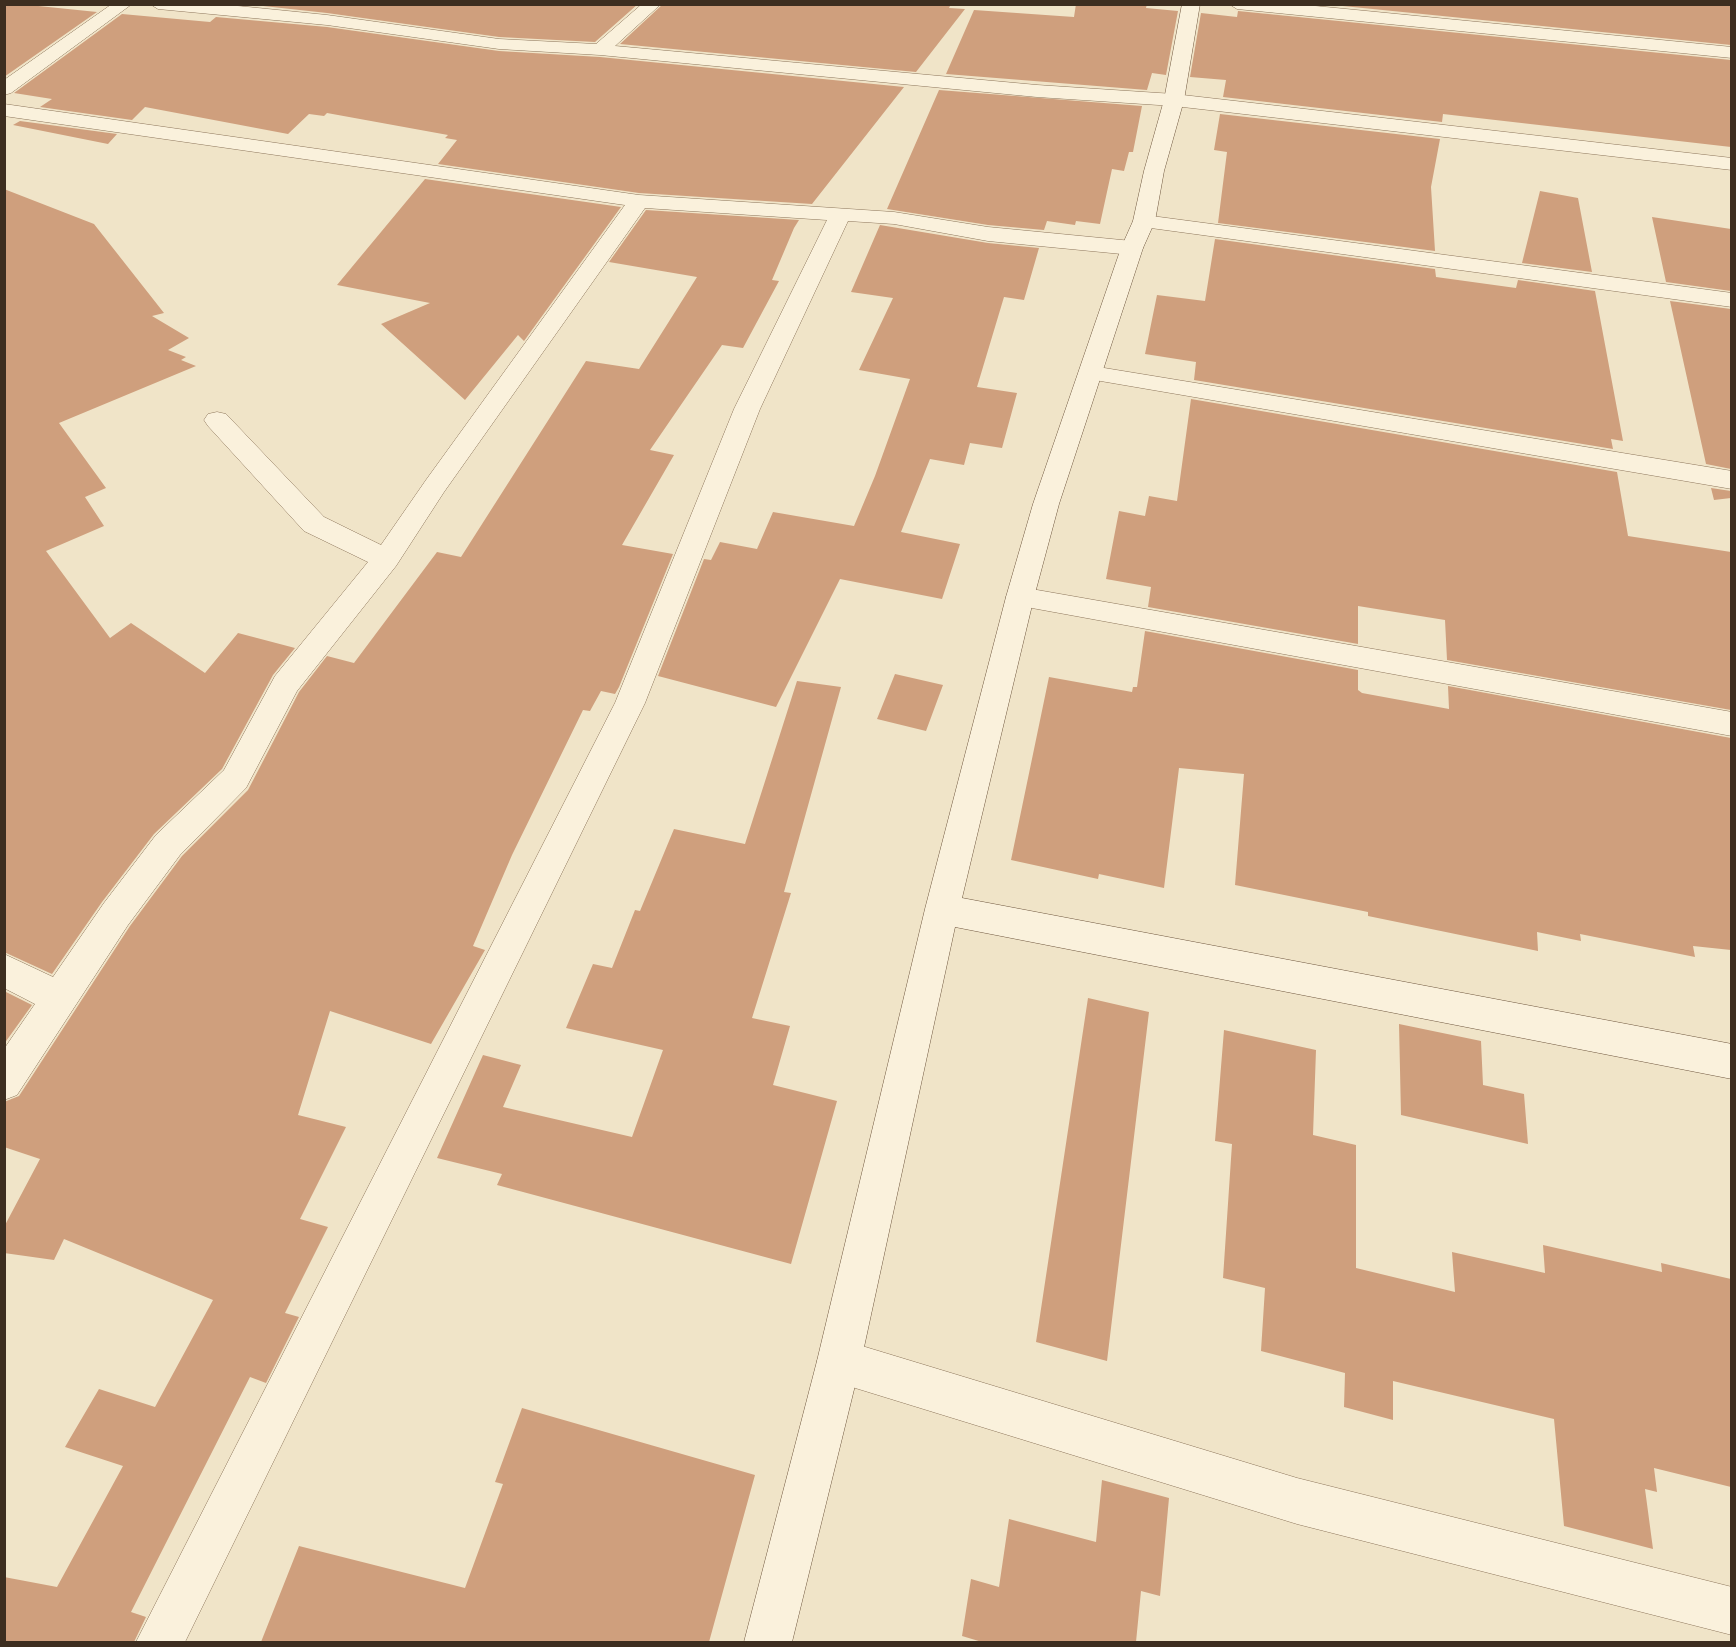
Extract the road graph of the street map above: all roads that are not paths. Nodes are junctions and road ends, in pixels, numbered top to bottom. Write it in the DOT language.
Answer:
graph roads {
  1 [pos="124,4"];
  2 [pos="158,4"];
  3 [pos="653,4"];
  4 [pos="1191,4"];
  5 [pos="1237,4"];
  6 [pos="600,50"];
  7 [pos="1731,53"];
  8 [pos="4,89"];
  9 [pos="1174,100"];
  10 [pos="6,112"];
  11 [pos="1731,164"];
  12 [pos="639,201"];
  13 [pos="840,216"];
  14 [pos="1144,221"];
  15 [pos="1132,248"];
  16 [pos="1731,300"];
  17 [pos="1092,373"];
  18 [pos="217,420"];
  19 [pos="1731,480"];
  20 [pos="386,559"];
  21 [pos="1020,597"];
  22 [pos="1731,724"];
  23 [pos="942,909"];
  24 [pos="4,970"];
  25 [pos="60,999"];
  26 [pos="1731,1062"];
  27 [pos="4,1082"];
  28 [pos="838,1361"];
  29 [pos="1731,1611"];
  30 [pos="160,1642"];
  31 [pos="768,1642"];
  1 -- 8 [label="street"];
  2 -- 6 [label="street"];
  3 -- 6 [label="street"];
  4 -- 9 [label="street"];
  5 -- 7 [label="street"];
  6 -- 9 [label="street"];
  9 -- 11 [label="street"];
  9 -- 14 [label="street"];
  10 -- 12 [label="street"];
  12 -- 13 [label="street"];
  12 -- 20 [label="street"];
  13 -- 15 [label="street"];
  13 -- 30 [label="street"];
  14 -- 15 [label="street"];
  14 -- 16 [label="street"];
  15 -- 17 [label="street"];
  17 -- 19 [label="street"];
  17 -- 21 [label="street"];
  18 -- 20 [label="street"];
  20 -- 25 [label="street"];
  21 -- 22 [label="street"];
  21 -- 23 [label="street"];
  23 -- 26 [label="street"];
  23 -- 28 [label="street"];
  24 -- 25 [label="street"];
  25 -- 27 [label="street"];
  28 -- 29 [label="street"];
  28 -- 31 [label="street"];
}
